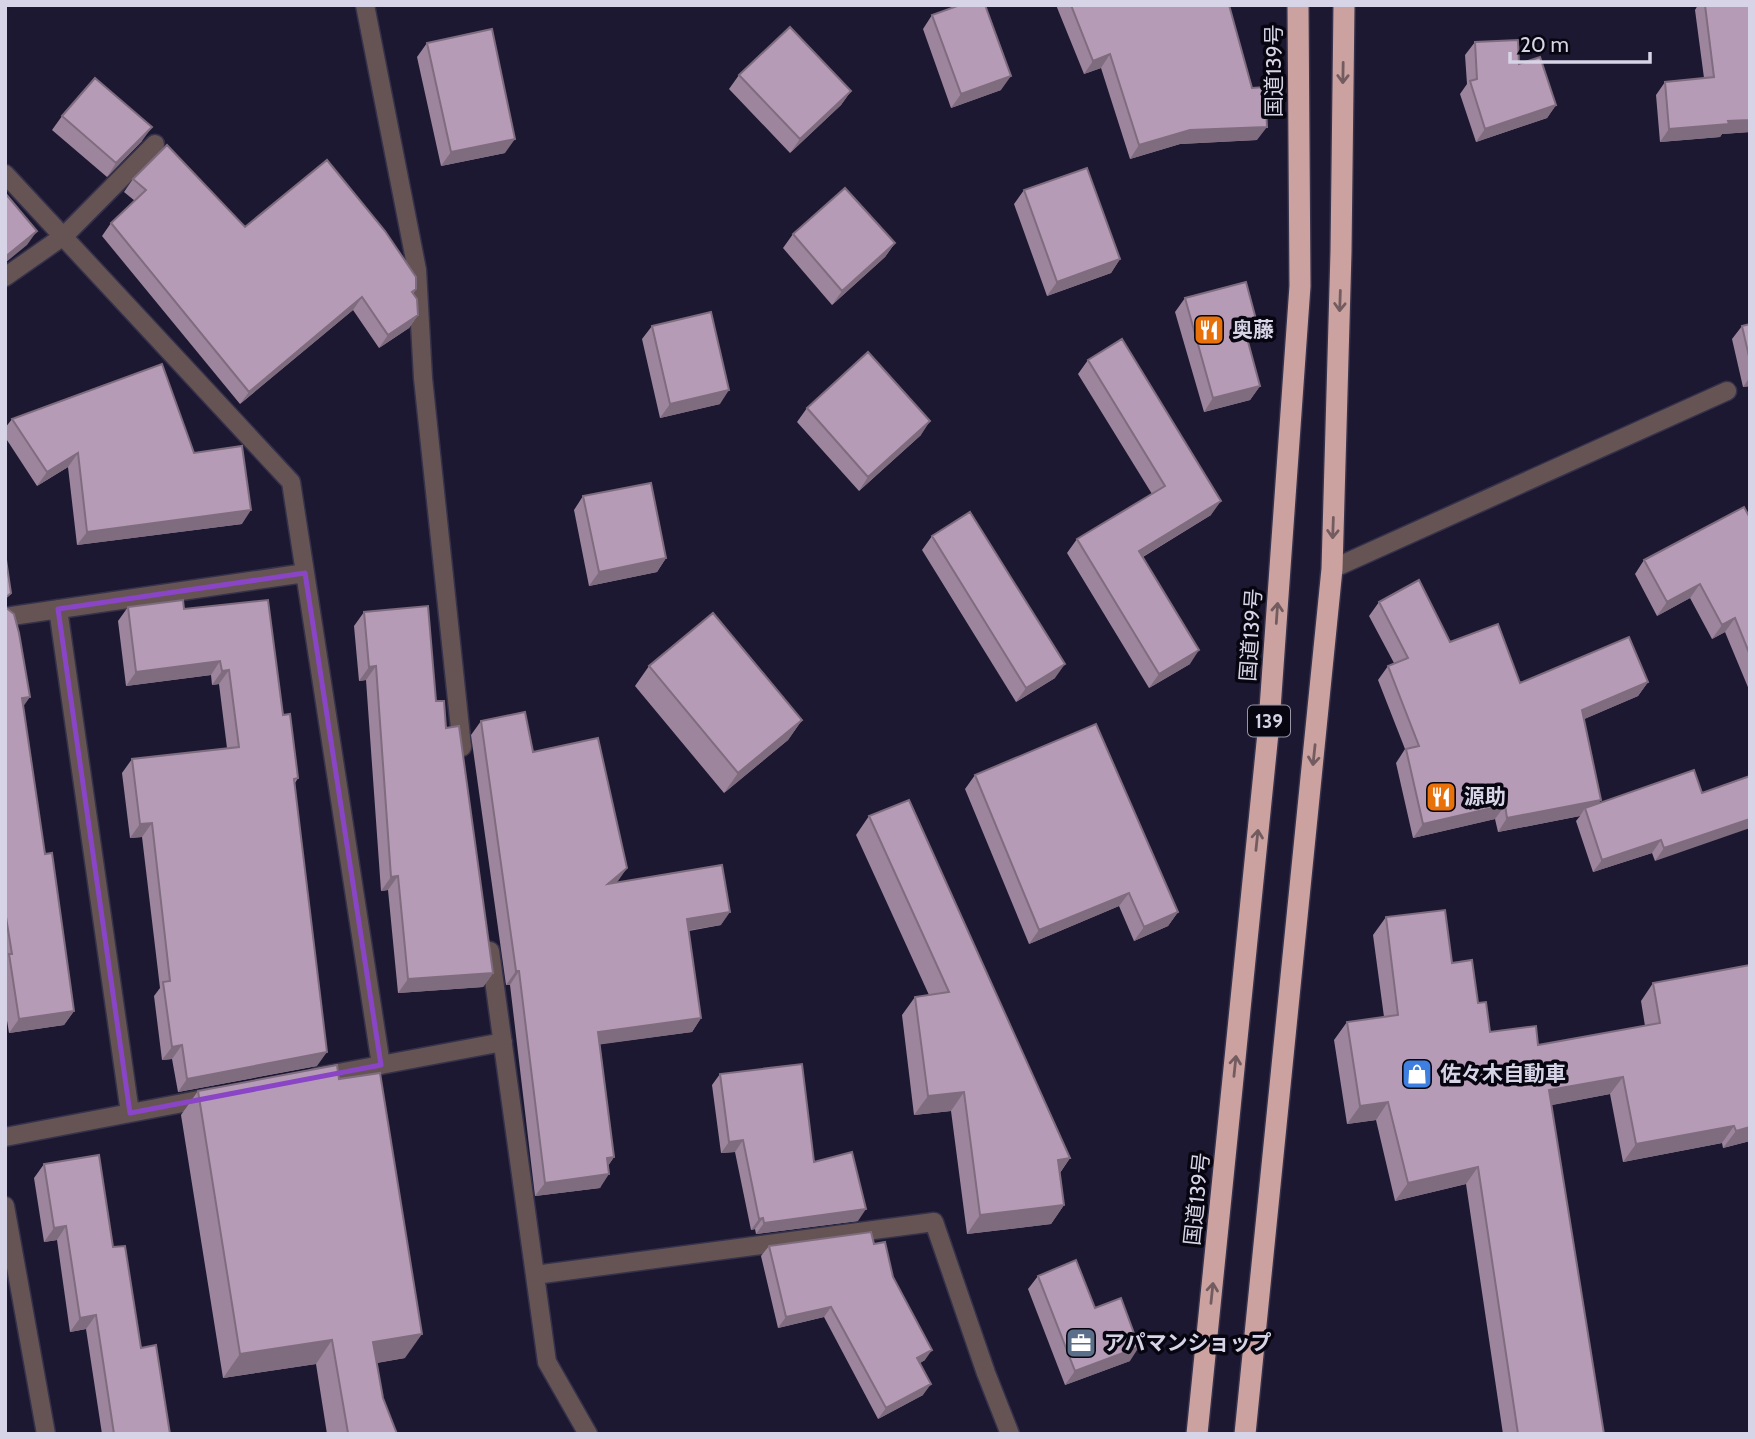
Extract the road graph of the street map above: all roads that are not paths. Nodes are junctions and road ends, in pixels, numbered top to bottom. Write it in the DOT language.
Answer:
graph roads {
  1 [pos="365,5"];
  2 [pos="1298,5"];
  3 [pos="1344,5"];
  4 [pos="155,144"];
  5 [pos="5,174"];
  6 [pos="65,235"];
  7 [pos="5,277"];
  8 [pos="1727,391"];
  9 [pos="1332,569"];
  10 [pos="305,573"];
  11 [pos="58,609"];
  12 [pos="5,617"];
  13 [pos="465,771"];
  14 [pos="488,934"];
  15 [pos="503,1042"];
  16 [pos="382,1065"];
  17 [pos="302,1080"];
  18 [pos="236,1093"];
  19 [pos="130,1113"];
  20 [pos="5,1137"];
  21 [pos="5,1206"];
  22 [pos="535,1275"];
  23 [pos="46,1434"];
  24 [pos="587,1434"];
  25 [pos="1010,1434"];
  26 [pos="1197,1434"];
  27 [pos="1245,1434"];
  1 -- 13 [label="street"];
  26 -- 2 [label="highway, 国道139号 / 139, one-way"];
  3 -- 9 [label="highway, 139, one-way"];
  4 -- 6 [label="street"];
  5 -- 6 [label="street"];
  6 -- 7 [label="street"];
  6 -- 10 [label="street"];
  8 -- 9 [label="street"];
  9 -- 27 [label="highway, 139, one-way"];
  10 -- 11 [label="street"];
  10 -- 16 [label="street"];
  11 -- 12 [label="street"];
  11 -- 19 [label="street"];
  14 -- 15 [label="street"];
  15 -- 16 [label="street"];
  15 -- 22 [label="street"];
  16 -- 17 [label="street"];
  18 -- 19 [label="street"];
  19 -- 20 [label="street"];
  21 -- 23 [label="street"];
  22 -- 24 [label="street"];
  22 -- 25 [label="street"];
}
